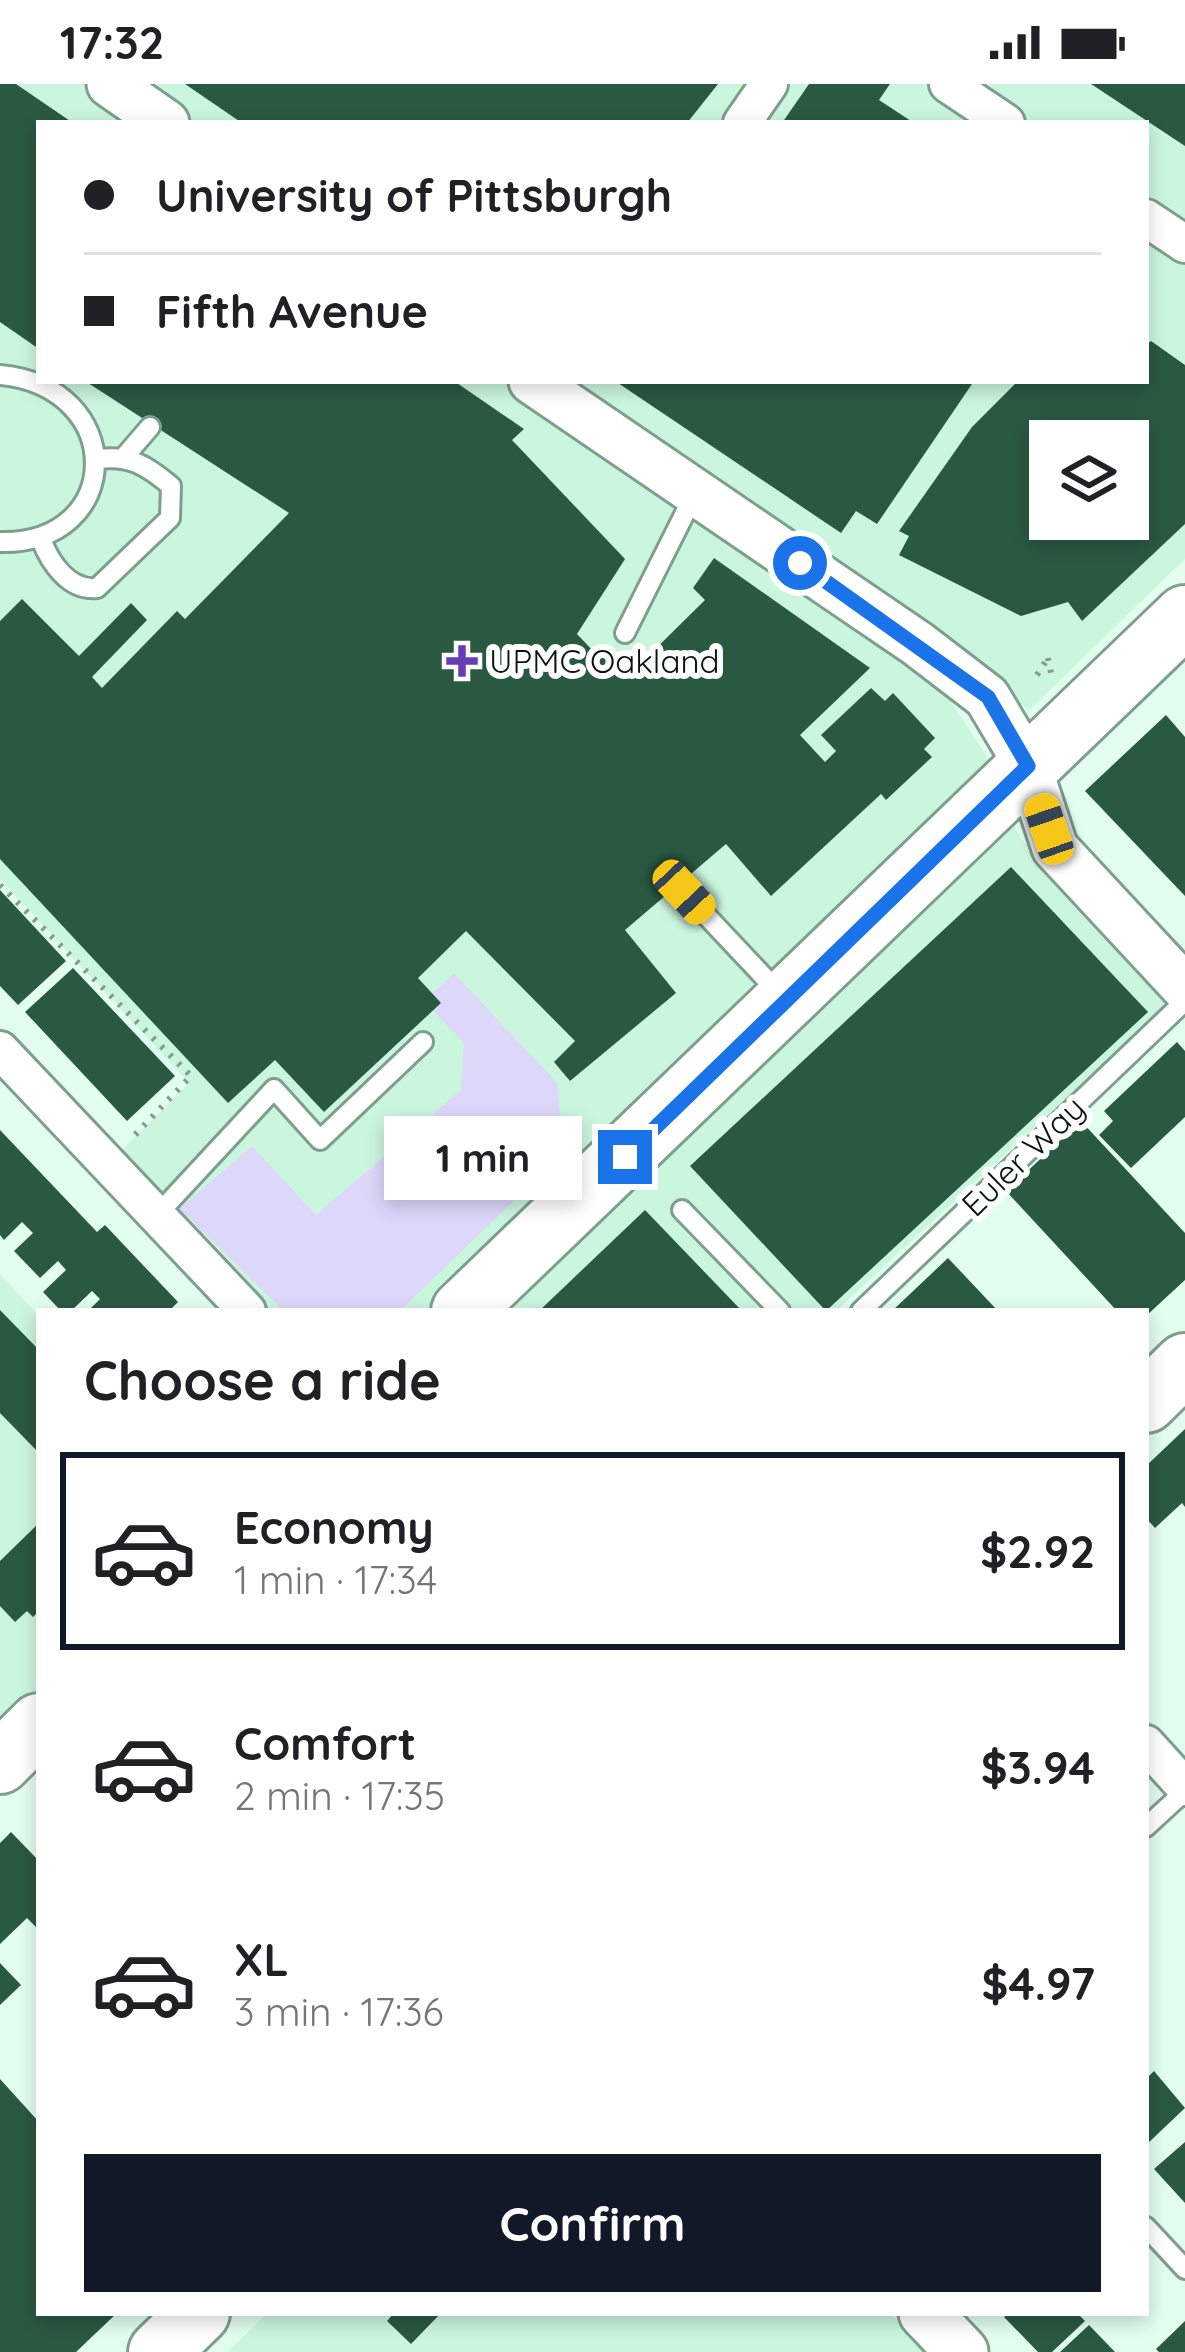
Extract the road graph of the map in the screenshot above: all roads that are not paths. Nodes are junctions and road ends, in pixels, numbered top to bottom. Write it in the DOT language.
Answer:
graph roads {
  1 [pos="110,84"];
  2 [pos="769,84"];
  3 [pos="948,84"];
  4 [pos="162,120"];
  5 [pos="744,120"];
  6 [pos="1002,120"];
  7 [pos="1149,220"];
  8 [pos="1185,244"];
  9 [pos="0,375"];
  10 [pos="36,381"];
  11 [pos="41,384"];
  12 [pos="552,386"];
  13 [pos="150,427"];
  14 [pos="125,456"];
  15 [pos="97,458"];
  16 [pos="695,493"];
  17 [pos="40,538"];
  18 [pos="0,542"];
  19 [pos="1185,616"];
  20 [pos="626,633"];
  21 [pos="1028,766"];
  22 [pos="684,892"];
  23 [pos="1185,988"];
  24 [pos="1185,1001"];
  25 [pos="788,1003"];
  26 [pos="423,1042"];
  27 [pos="0,1050"];
  28 [pos="682,1210"];
  29 [pos="157,1215"];
  30 [pos="244,1308"];
  31 [pos="465,1308"];
  32 [pos="777,1308"];
  33 [pos="864,1308"];
  34 [pos="1185,1364"];
  35 [pos="1149,1399"];
  36 [pos="36,1727"];
  37 [pos="1149,1747"];
  38 [pos="0,1763"];
  39 [pos="1185,1789"];
  40 [pos="1149,1824"];
  41 [pos="1149,2230"];
  42 [pos="1185,2269"];
  43 [pos="196,2316"];
  44 [pos="928,2316"];
  45 [pos="159,2352"];
  46 [pos="962,2352"];
  1 -- 4 [label="street"];
  2 -- 5 [label="street"];
  3 -- 6 [label="street"];
  7 -- 8 [label="street"];
  9 -- 10 [label="lane"];
  11 -- 15 [label="lane"];
  12 -- 16 [label="street"];
  13 -- 14 [label="lane"];
  14 -- 15 [label="lane"];
  14 -- 17 [label="lane"];
  15 -- 17 [label="lane"];
  16 -- 20 [label="lane"];
  16 -- 21 [label="street"];
  17 -- 18 [label="lane"];
  19 -- 21 [label="highway"];
  21 -- 23 [label="street"];
  21 -- 25 [label="highway"];
  22 -- 25 [label="lane"];
  24 -- 33 [label="lane, Euler Way"];
  25 -- 31 [label="highway"];
  26 -- 29 [label="lane"];
  27 -- 29 [label="street"];
  28 -- 32 [label="lane"];
  29 -- 30 [label="street"];
  34 -- 35 [label="highway"];
  36 -- 38 [label="highway"];
  37 -- 39 [label="street"];
  39 -- 40 [label="lane"];
  41 -- 42 [label="lane"];
  43 -- 45 [label="highway"];
  44 -- 46 [label="main road"];
}
